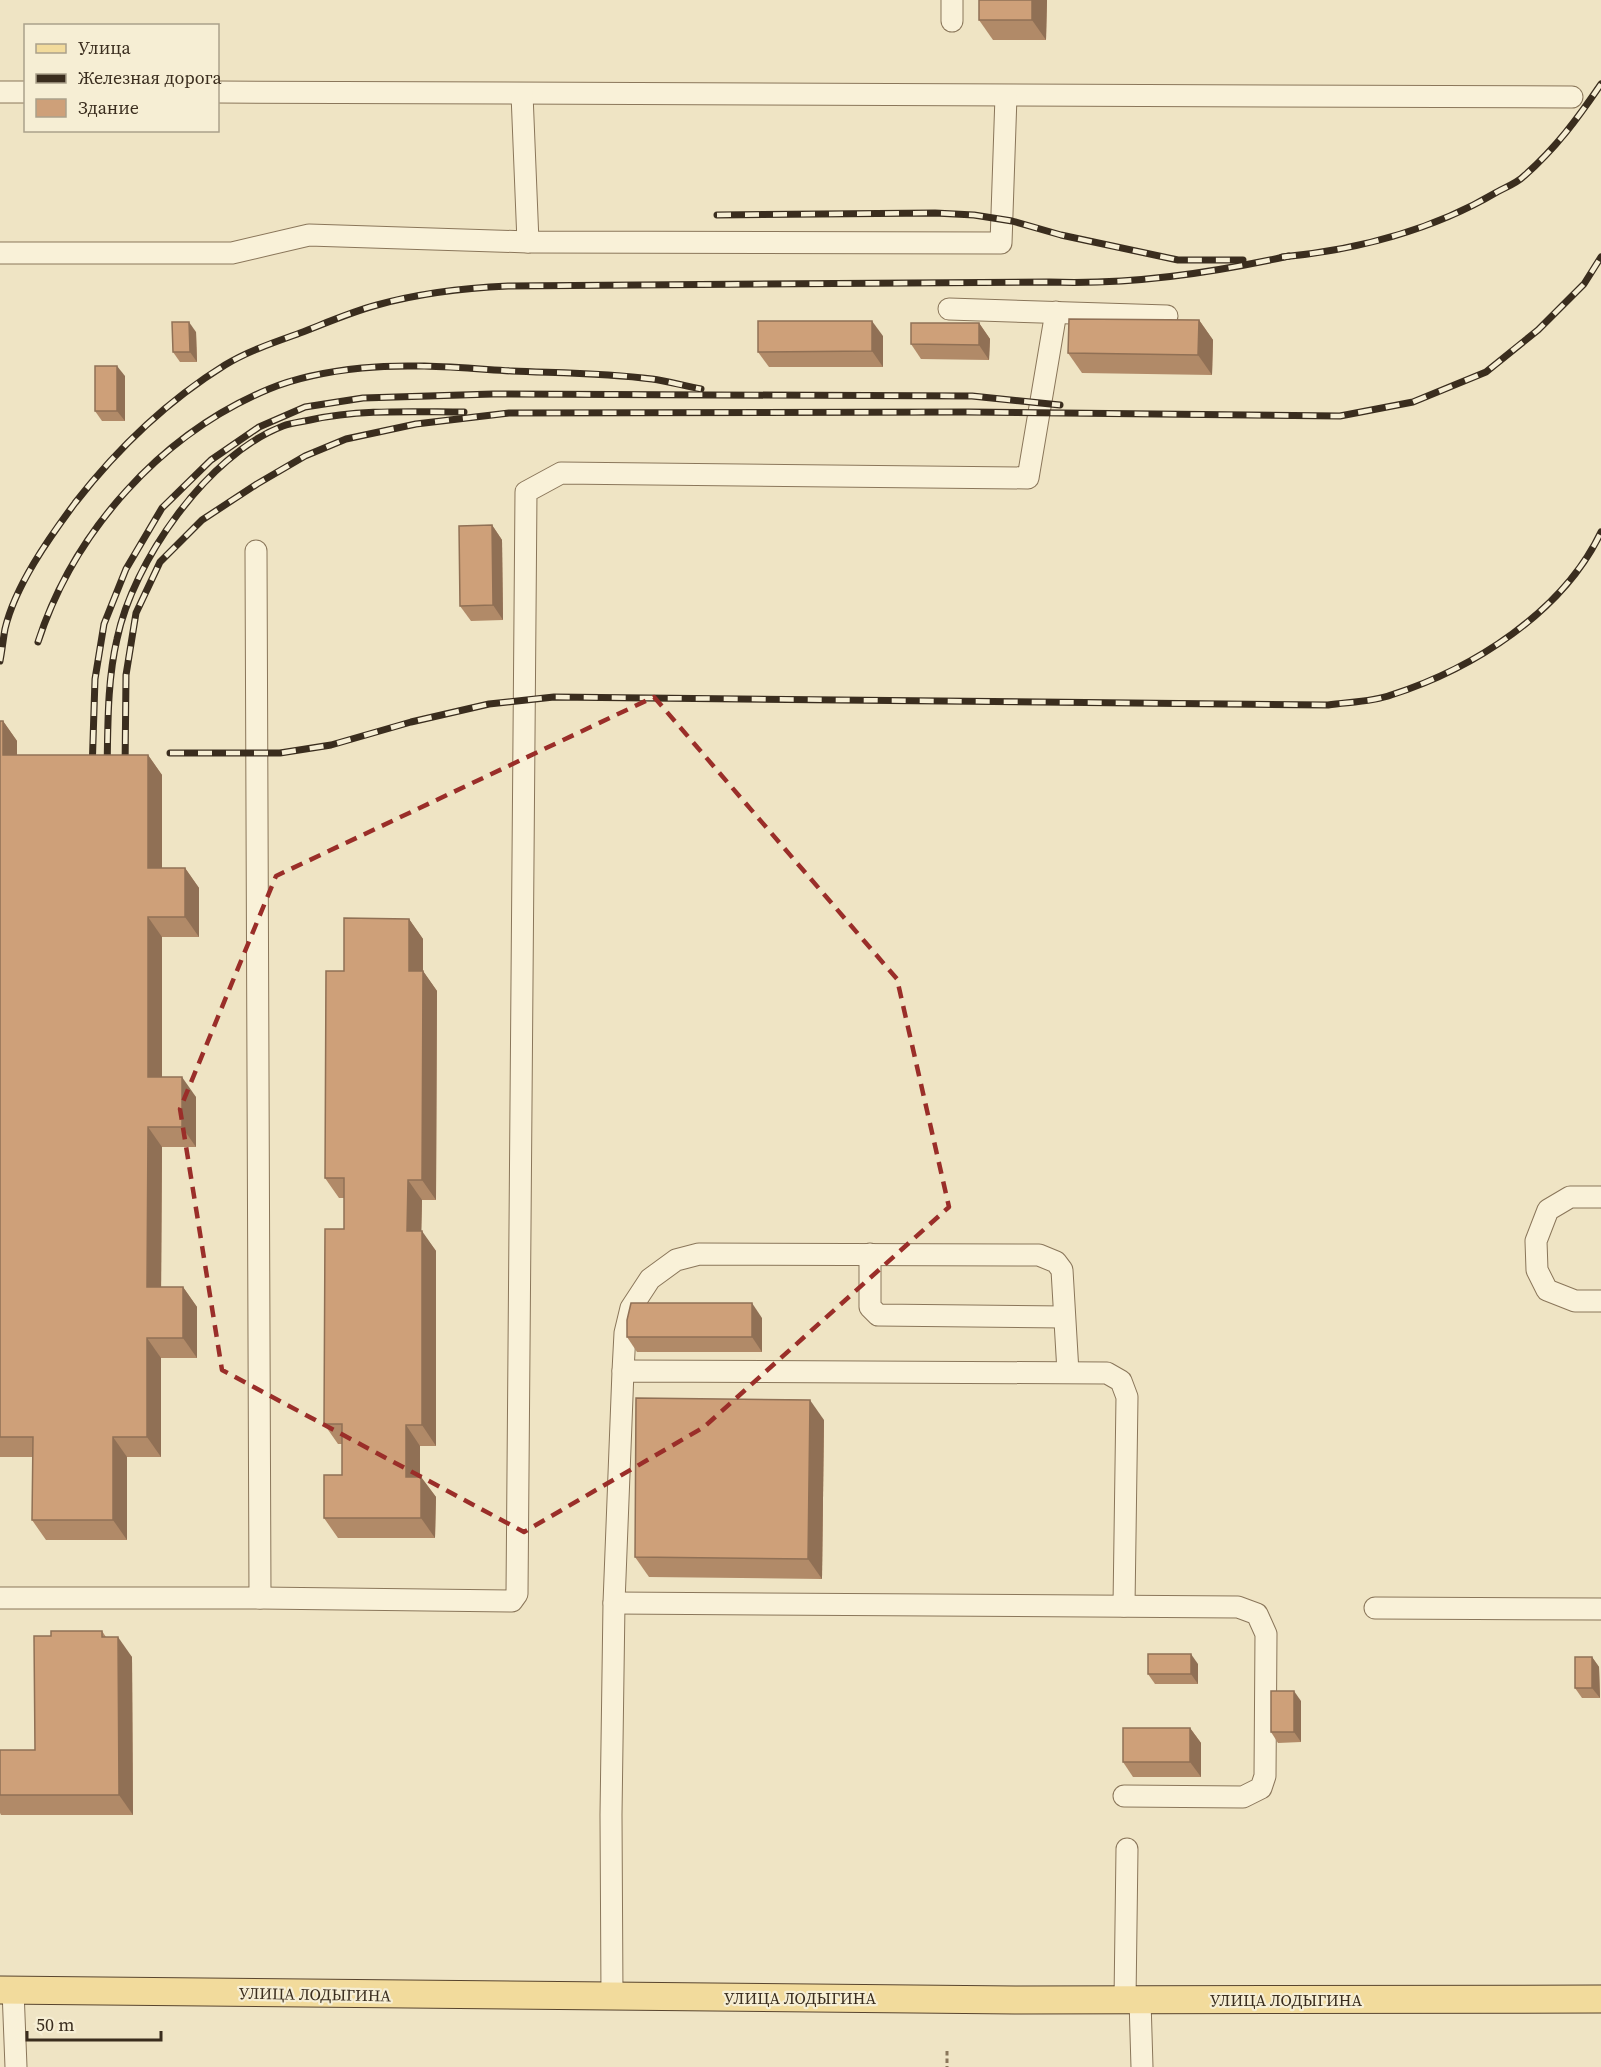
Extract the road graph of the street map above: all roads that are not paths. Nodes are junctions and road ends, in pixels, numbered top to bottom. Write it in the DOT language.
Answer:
graph roads {
  1 [pos="0,93"];
  2 [pos="24,93"];
  3 [pos="219,93"];
  4 [pos="522,94"];
  5 [pos="1006,96"];
  6 [pos="1572,97"];
  7 [pos="528,242"];
  8 [pos="0,253"];
  9 [pos="949,309"];
  10 [pos="1056,312"];
  11 [pos="1167,316"];
  12 [pos="256,551"];
  13 [pos="1601,1197"];
  14 [pos="870,1254"];
  15 [pos="1601,1301"];
  16 [pos="1064,1317"];
  17 [pos="623,1371"];
  18 [pos="1068,1372"];
  19 [pos="0,1598"];
  20 [pos="260,1598"];
  21 [pos="614,1603"];
  22 [pos="1124,1606"];
  23 [pos="1375,1608"];
  24 [pos="1601,1609"];
  25 [pos="1124,1796"];
  26 [pos="1127,1848"];
  27 [pos="7,1990"];
  28 [pos="612,1997"];
  29 [pos="1132,2000"];
  30 [pos="1601,2000"];
  31 [pos="16,2067"];
  32 [pos="1142,2067"];
  1 -- 2 [label="lane"];
  3 -- 4 [label="lane"];
  4 -- 5 [label="lane"];
  4 -- 7 [label="lane"];
  5 -- 6 [label="lane"];
  5 -- 7 [label="lane"];
  7 -- 8 [label="lane"];
  9 -- 10 [label="lane"];
  10 -- 11 [label="lane"];
  10 -- 20 [label="lane"];
  12 -- 20 [label="lane"];
  13 -- 15 [label="lane"];
  14 -- 16 [label="lane"];
  14 -- 16 [label="lane"];
  14 -- 17 [label="lane"];
  16 -- 18 [label="lane"];
  17 -- 18 [label="lane"];
  17 -- 21 [label="lane"];
  18 -- 22 [label="lane"];
  19 -- 20 [label="lane"];
  21 -- 22 [label="lane"];
  21 -- 28 [label="lane"];
  22 -- 25 [label="lane"];
  23 -- 24 [label="lane"];
  26 -- 29 [label="lane"];
  27 -- 28 [label="main road, УЛИЦА ЛОДЫГИНА"];
  27 -- 31 [label="lane"];
  28 -- 29 [label="main road, УЛИЦА ЛОДЫГИНА"];
  29 -- 30 [label="main road, УЛИЦА ЛОДЫГИНА"];
  29 -- 32 [label="lane"];
}
